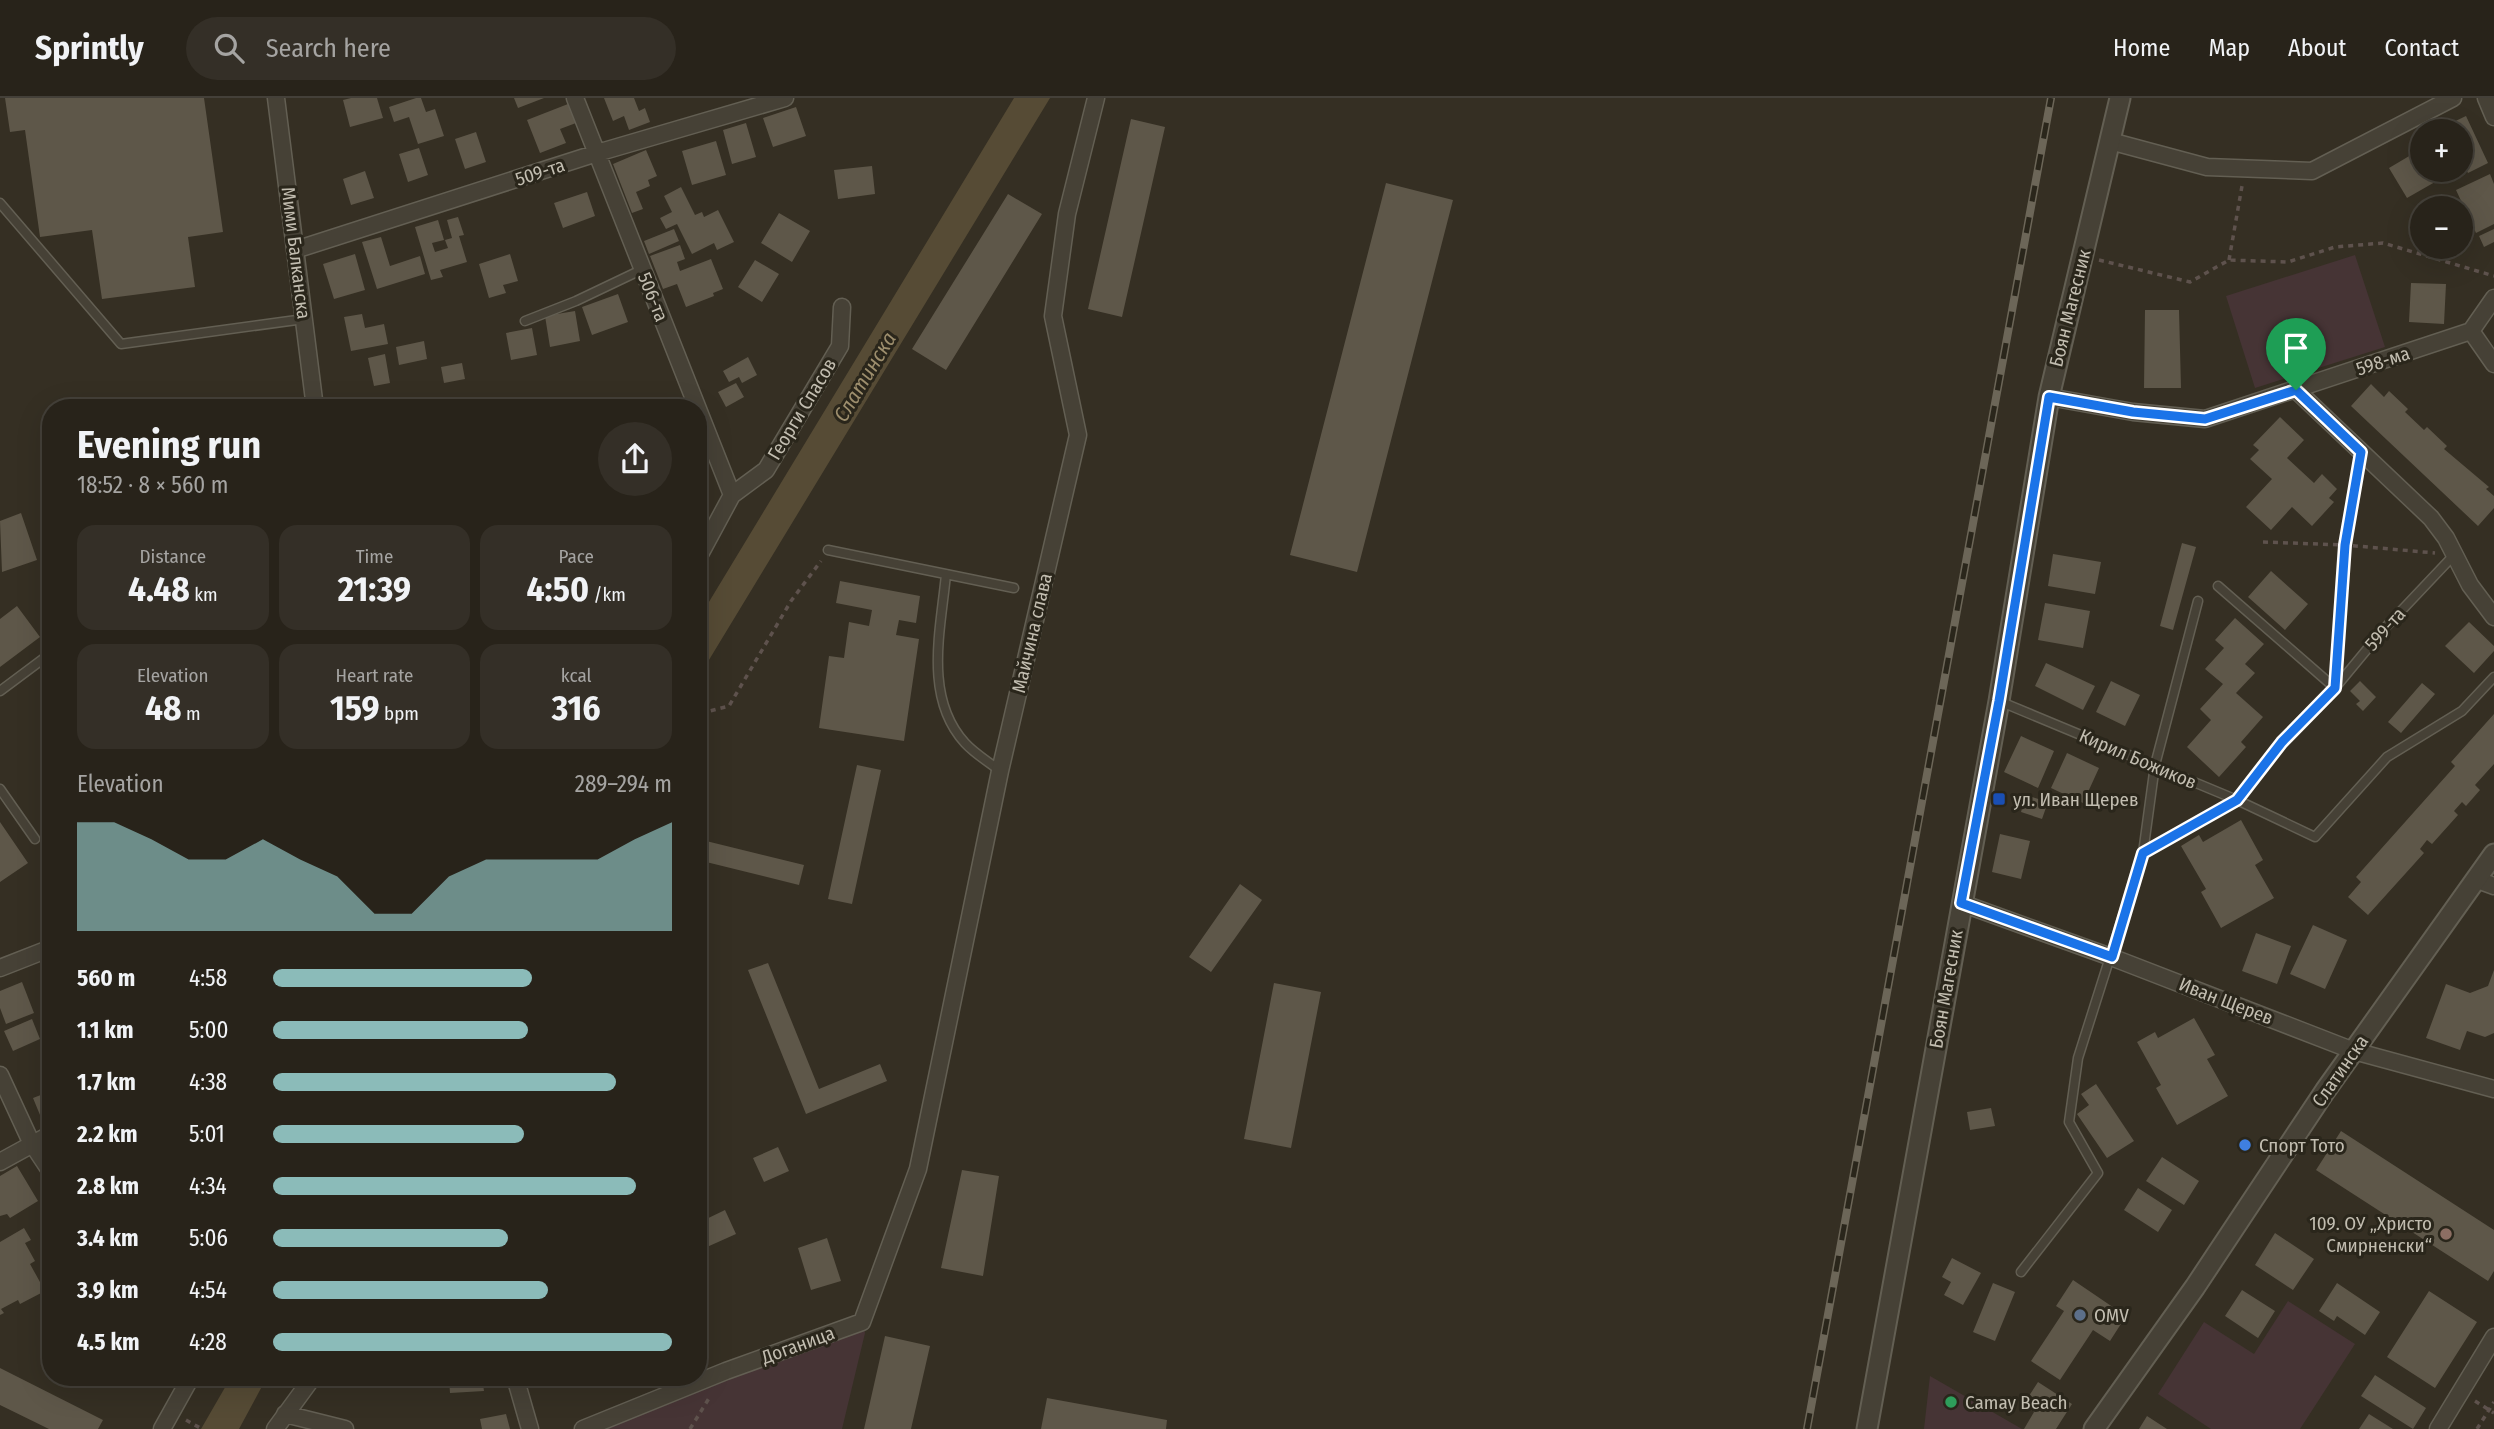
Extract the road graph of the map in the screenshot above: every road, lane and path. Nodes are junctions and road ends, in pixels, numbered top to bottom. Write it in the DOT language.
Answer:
graph roads {
  1 [pos="276,98"];
  2 [pos="575,98"];
  3 [pos="785,98"];
  4 [pos="1096,98"];
  5 [pos="2120,98"];
  6 [pos="2453,98"];
  7 [pos="2486,98"];
  8 [pos="2494,117"];
  9 [pos="2110,141"];
  10 [pos="597,153"];
  11 [pos="2245,168"];
  12 [pos="0,203"];
  13 [pos="295,250"];
  14 [pos="2082,256"];
  15 [pos="2229,260"];
  16 [pos="641,270"];
  17 [pos="2494,276"];
  18 [pos="2494,299"];
  19 [pos="842,307"];
  20 [pos="304,319"];
  21 [pos="525,321"];
  22 [pos="2471,331"];
  23 [pos="2494,365"];
  24 [pos="2296,390"];
  25 [pos="2049,397"];
  26 [pos="314,399"];
  27 [pos="693,399"];
  28 [pos="707,433"];
  29 [pos="2361,452"];
  30 [pos="732,495"];
  31 [pos="707,541"];
  32 [pos="2263,542"];
  33 [pos="2345,545"];
  34 [pos="828,551"];
  35 [pos="2455,555"];
  36 [pos="946,574"];
  37 [pos="2218,586"];
  38 [pos="1014,588"];
  39 [pos="2198,601"];
  40 [pos="2494,617"];
  41 [pos="42,660"];
  42 [pos="2494,677"];
  43 [pos="2335,688"];
  44 [pos="0,691"];
  45 [pos="1999,701"];
  46 [pos="707,715"];
  47 [pos="2155,765"];
  48 [pos="1000,771"];
  49 [pos="0,789"];
  50 [pos="2237,800"];
  51 [pos="35,839"];
  52 [pos="2143,853"];
  53 [pos="2494,854"];
  54 [pos="2475,879"];
  55 [pos="2494,886"];
  56 [pos="1961,903"];
  57 [pos="42,952"];
  58 [pos="2112,957"];
  59 [pos="0,968"];
  60 [pos="2354,1051"];
  61 [pos="0,1075"];
  62 [pos="2494,1089"];
  63 [pos="42,1138"];
  64 [pos="31,1142"];
  65 [pos="42,1158"];
  66 [pos="0,1162"];
  67 [pos="918,1169"];
  68 [pos="2021,1272"];
  69 [pos="2494,1337"];
  70 [pos="726,1371"];
  71 [pos="707,1379"];
  72 [pos="184,1386"];
  73 [pos="306,1386"];
  74 [pos="518,1386"];
  75 [pos="689,1386"];
  76 [pos="2494,1402"];
  77 [pos="2489,1410"];
  78 [pos="2494,1413"];
  79 [pos="285,1414"];
  80 [pos="162,1429"];
  81 [pos="275,1429"];
  82 [pos="345,1429"];
  83 [pos="530,1429"];
  84 [pos="583,1429"];
  85 [pos="690,1429"];
  86 [pos="1867,1429"];
  87 [pos="2094,1429"];
  88 [pos="2438,1429"];
  89 [pos="2477,1429"];
  1 -- 13 [label="street, Мими Балканска"];
  2 -- 10 [label="street, 506-та"];
  3 -- 10 [label="street, 509-та"];
  4 -- 48 [label="street, Майчина слава"];
  5 -- 9 [label="street, Боян Магесник"];
  6 -- 11 [label="street"];
  7 -- 8 [label="street"];
  9 -- 11 [label="street"];
  9 -- 14 [label="street, Боян Магесник"];
  10 -- 13 [label="street, 509-та"];
  10 -- 16 [label="street, 506-та"];
  11 -- 15 [label="path"];
  12 -- 20 [label="lane"];
  13 -- 20 [label="street, Мими Балканска"];
  14 -- 15 [label="path"];
  14 -- 25 [label="street, Боян Магесник"];
  15 -- 17 [label="path"];
  16 -- 21 [label="lane"];
  16 -- 27 [label="street, 506-та"];
  18 -- 22 [label="street"];
  19 -- 30 [label="street, Георги Спасов"];
  20 -- 26 [label="street, Мими Балканска"];
  22 -- 23 [label="street"];
  22 -- 24 [label="street, 598-ма"];
  24 -- 25 [label="street, 598-ма"];
  24 -- 29 [label="street"];
  25 -- 45 [label="street, Боян Магесник"];
  28 -- 30 [label="street, 506-та"];
  29 -- 33 [label="path"];
  29 -- 35 [label="street"];
  30 -- 31 [label="street"];
  32 -- 33 [label="path"];
  33 -- 35 [label="path"];
  33 -- 43 [label="path"];
  34 -- 36 [label="lane"];
  34 -- 46 [label="path"];
  35 -- 40 [label="street"];
  35 -- 43 [label="lane, 599-та"];
  36 -- 38 [label="lane"];
  36 -- 48 [label="lane"];
  37 -- 43 [label="lane"];
  39 -- 47 [label="lane"];
  41 -- 44 [label="lane"];
  42 -- 50 [label="lane, Кирил Божиков"];
  43 -- 50 [label="lane, 599-та"];
  45 -- 47 [label="lane, Кирил Божиков"];
  45 -- 56 [label="street, Боян Магесник"];
  47 -- 50 [label="lane, Кирил Божиков"];
  47 -- 52 [label="lane"];
  48 -- 67 [label="street, Майчина слава"];
  49 -- 51 [label="lane"];
  50 -- 52 [label="lane"];
  52 -- 58 [label="lane"];
  53 -- 54 [label="street, Слатинска"];
  54 -- 55 [label="street"];
  54 -- 60 [label="street, Слатинска"];
  56 -- 58 [label="street, Иван Щерев"];
  56 -- 86 [label="street, Боян Магесник"];
  57 -- 59 [label="street"];
  58 -- 60 [label="street, Иван Щерев"];
  58 -- 68 [label="lane"];
  60 -- 62 [label="street, Иван Щерев"];
  60 -- 87 [label="street, Слатинска"];
  61 -- 64 [label="street"];
  63 -- 64 [label="street"];
  64 -- 65 [label="street"];
  64 -- 66 [label="street"];
  67 -- 70 [label="street, Доганица"];
  69 -- 88 [label="street"];
  70 -- 71 [label="street, Доганица"];
  70 -- 85 [label="path"];
  72 -- 80 [label="street"];
  73 -- 79 [label="street"];
  74 -- 83 [label="street"];
  75 -- 84 [label="street, Доганица"];
  76 -- 77 [label="path"];
  77 -- 78 [label="path"];
  77 -- 89 [label="path"];
  79 -- 81 [label="street"];
  79 -- 82 [label="street"];
}
